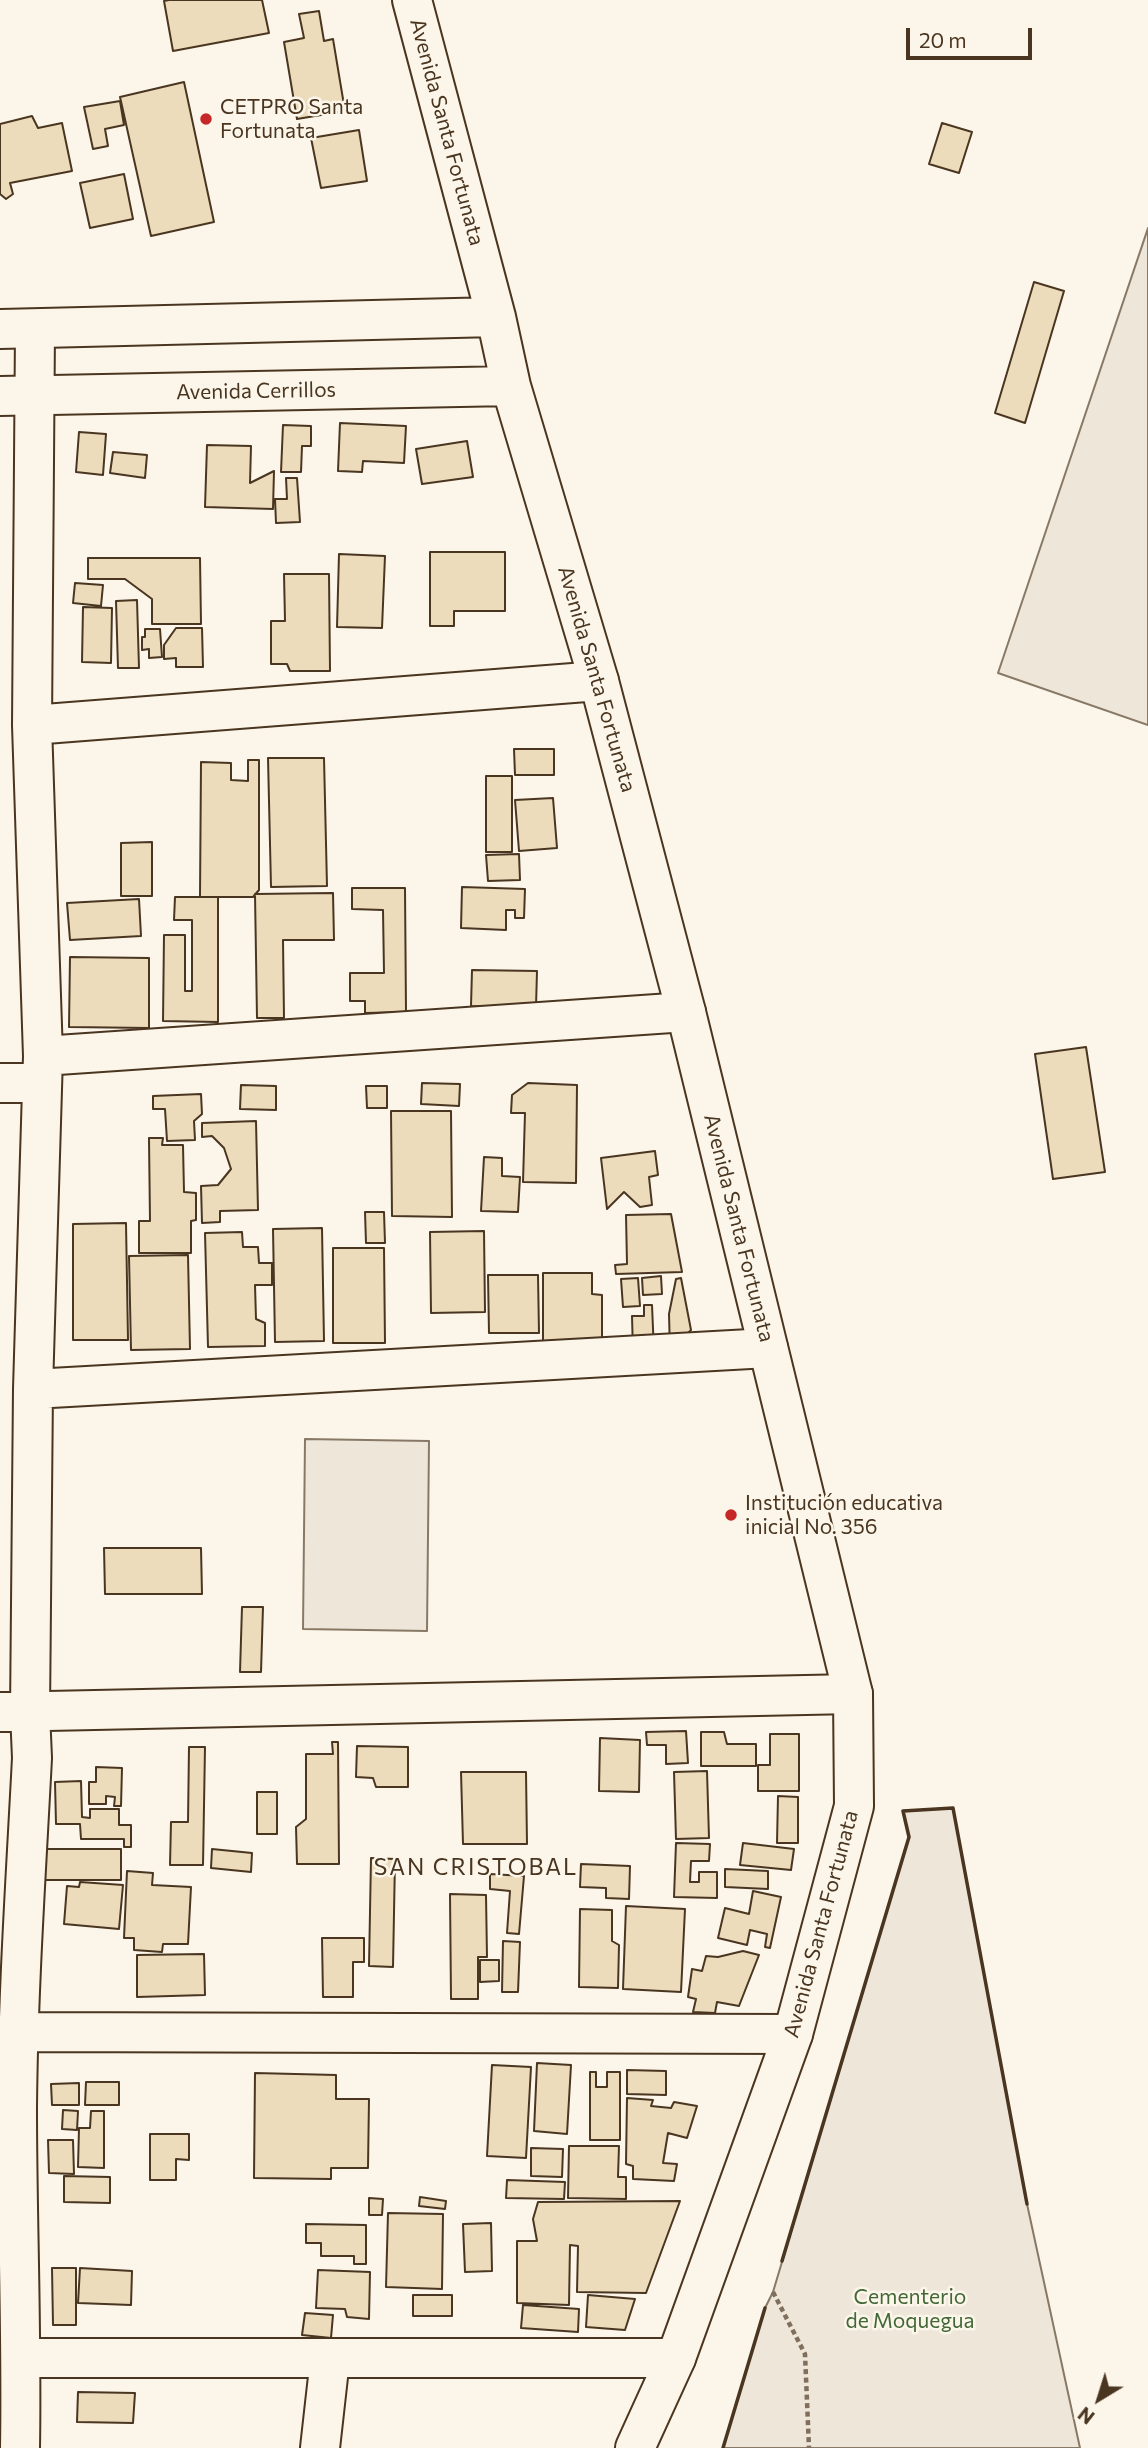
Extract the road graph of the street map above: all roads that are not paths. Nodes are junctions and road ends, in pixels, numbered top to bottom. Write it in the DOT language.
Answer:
graph roads {
  1 [pos="412,0"];
  2 [pos="496,317"];
  3 [pos="17,329"];
  4 [pos="512,386"];
  5 [pos="18,396"];
  6 [pos="599,681"];
  7 [pos="32,725"];
  8 [pos="686,1012"];
  9 [pos="43,1070"];
  10 [pos="0,1083"];
  11 [pos="768,1348"];
  12 [pos="33,1388"];
  13 [pos="853,1694"];
  14 [pos="15,1712"];
  15 [pos="16,1758"];
  16 [pos="18,2032"];
  17 [pos="793,2034"];
  18 [pos="9,2109"];
  19 [pos="21,2358"];
  20 [pos="676,2358"];
  21 [pos="330,2359"];
  22 [pos="20,2448"];
  23 [pos="320,2448"];
  24 [pos="635,2448"];
  1 -- 2 [label="street, Avenida Santa Fortunata"];
  2 -- 3 [label="street"];
  2 -- 4 [label="street, Avenida Santa Fortunata"];
  3 -- 5 [label="street"];
  4 -- 5 [label="street, Avenida Cerrillos"];
  4 -- 6 [label="street, Avenida Santa Fortunata"];
  5 -- 7 [label="street"];
  6 -- 7 [label="street"];
  6 -- 8 [label="street, Avenida Santa Fortunata"];
  7 -- 9 [label="street"];
  8 -- 9 [label="street"];
  8 -- 11 [label="street, Avenida Santa Fortunata"];
  9 -- 10 [label="street"];
  9 -- 12 [label="street"];
  11 -- 12 [label="street"];
  11 -- 13 [label="street, Avenida Santa Fortunata"];
  12 -- 14 [label="street"];
  13 -- 14 [label="street"];
  13 -- 17 [label="street, Avenida Santa Fortunata"];
  14 -- 15 [label="street"];
  15 -- 16 [label="street"];
  16 -- 17 [label="street"];
  16 -- 18 [label="street"];
  17 -- 20 [label="street, Avenida Santa Fortunata"];
  18 -- 19 [label="street"];
  19 -- 21 [label="street"];
  19 -- 22 [label="street"];
  20 -- 21 [label="street"];
  20 -- 24 [label="street, Avenida Santa Fortunata"];
  21 -- 23 [label="street"];
}
